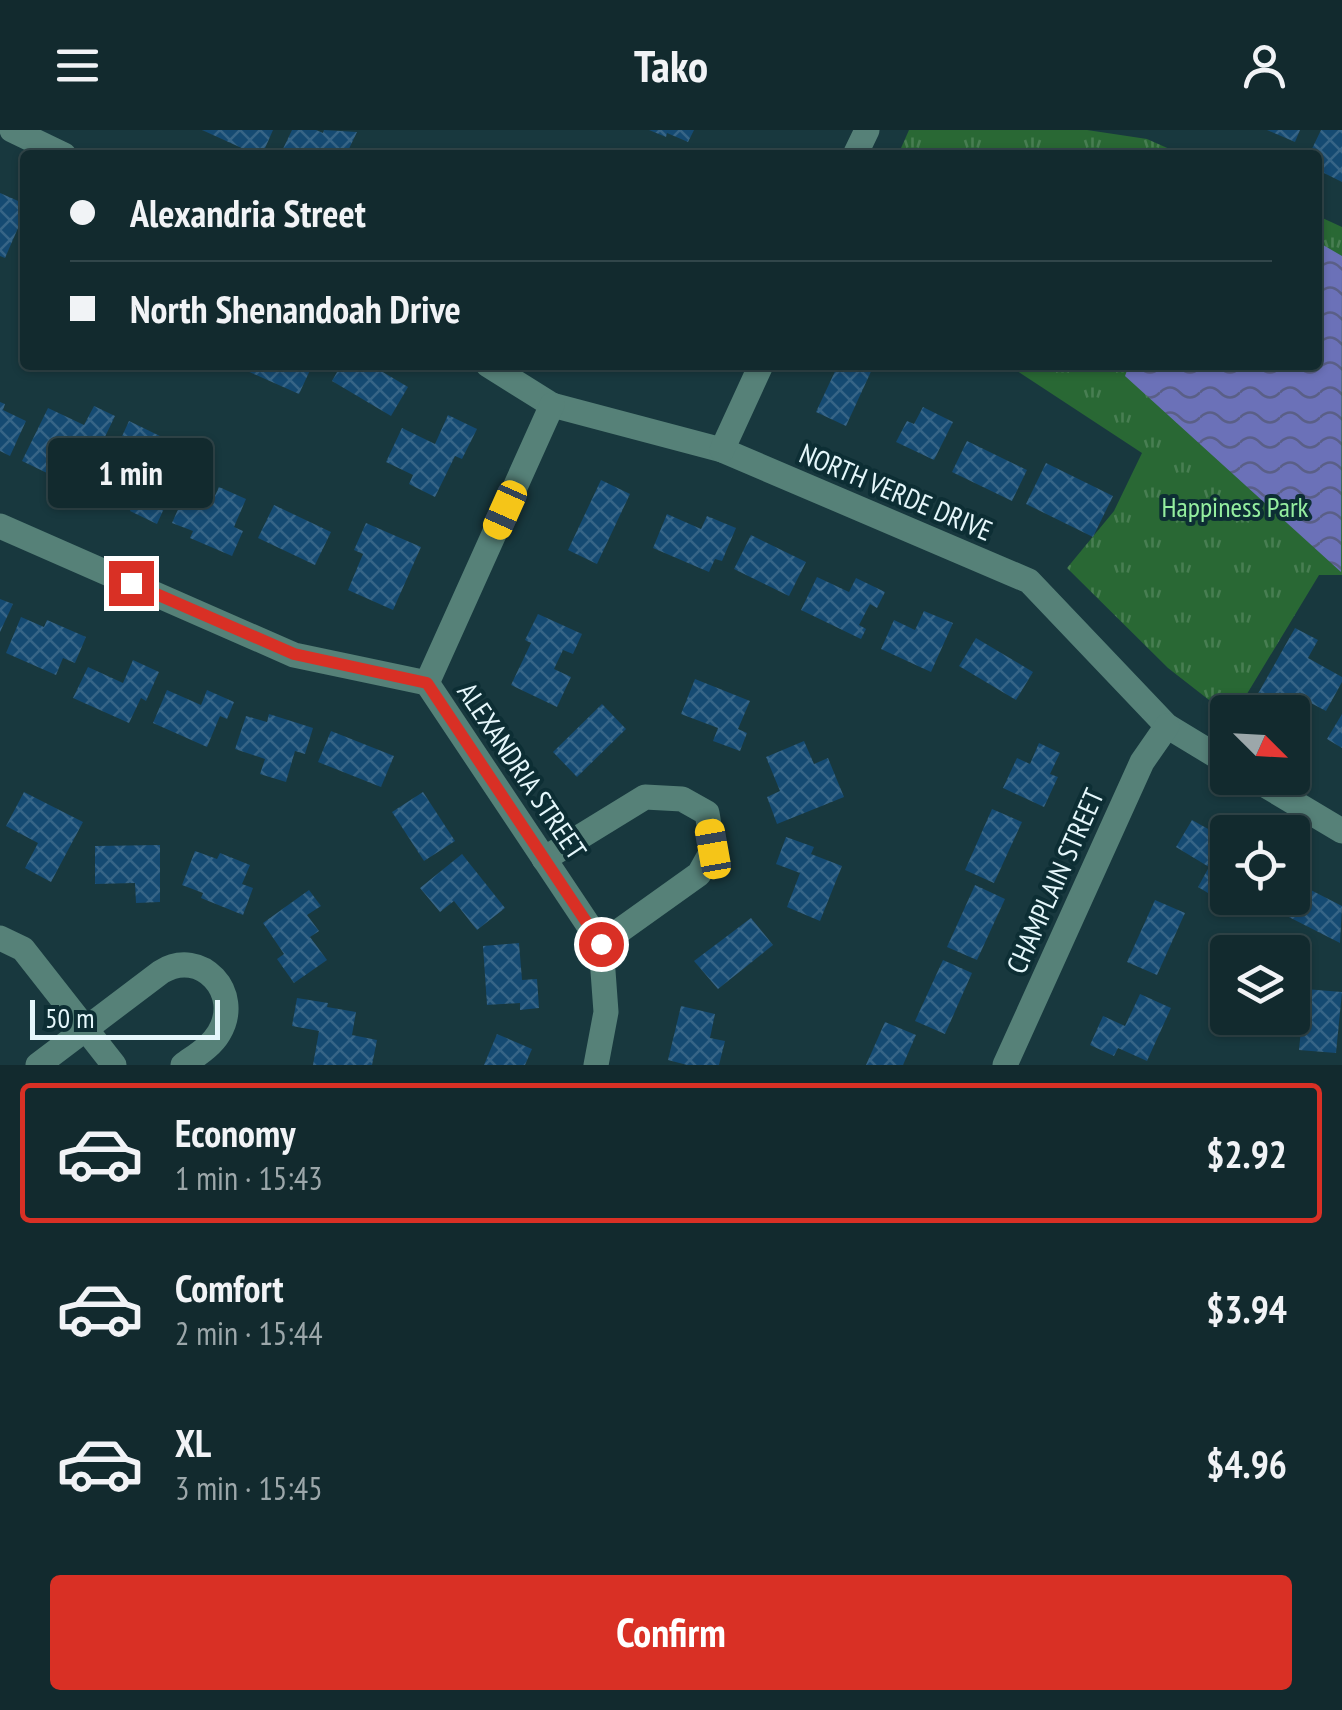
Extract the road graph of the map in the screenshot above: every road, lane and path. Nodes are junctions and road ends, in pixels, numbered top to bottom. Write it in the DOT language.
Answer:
graph roads {
  1 [pos="12,130"];
  2 [pos="54,150"];
  3 [pos="496,370"];
  4 [pos="758,370"];
  5 [pos="552,405"];
  6 [pos="722,450"];
  7 [pos="0,526"];
  8 [pos="427,683"];
  9 [pos="1166,726"];
  10 [pos="1210,752"];
  11 [pos="1281,795"];
  12 [pos="1342,831"];
  13 [pos="544,860"];
  14 [pos="0,938"];
  15 [pos="601,944"];
  16 [pos="86,1029"];
  17 [pos="38,1065"];
  18 [pos="114,1065"];
  19 [pos="183,1065"];
  20 [pos="596,1065"];
  21 [pos="1006,1065"];
  1 -- 2 [label="street"];
  3 -- 5 [label="street, NORTH VERDE DRIVE"];
  4 -- 6 [label="street"];
  5 -- 6 [label="street, NORTH VERDE DRIVE"];
  5 -- 8 [label="street, ALEXANDRIA STREET"];
  6 -- 9 [label="street, NORTH VERDE DRIVE"];
  7 -- 8 [label="street"];
  8 -- 13 [label="street, ALEXANDRIA STREET"];
  9 -- 10 [label="street, NORTH VERDE DRIVE"];
  9 -- 21 [label="street, CHAMPLAIN STREET"];
  11 -- 12 [label="street"];
  13 -- 15 [label="street, ALEXANDRIA STREET"];
  13 -- 15 [label="street"];
  14 -- 16 [label="street"];
  15 -- 20 [label="street, ALEXANDRIA STREET"];
  16 -- 17 [label="street"];
  16 -- 18 [label="street"];
  16 -- 19 [label="street"];
}
